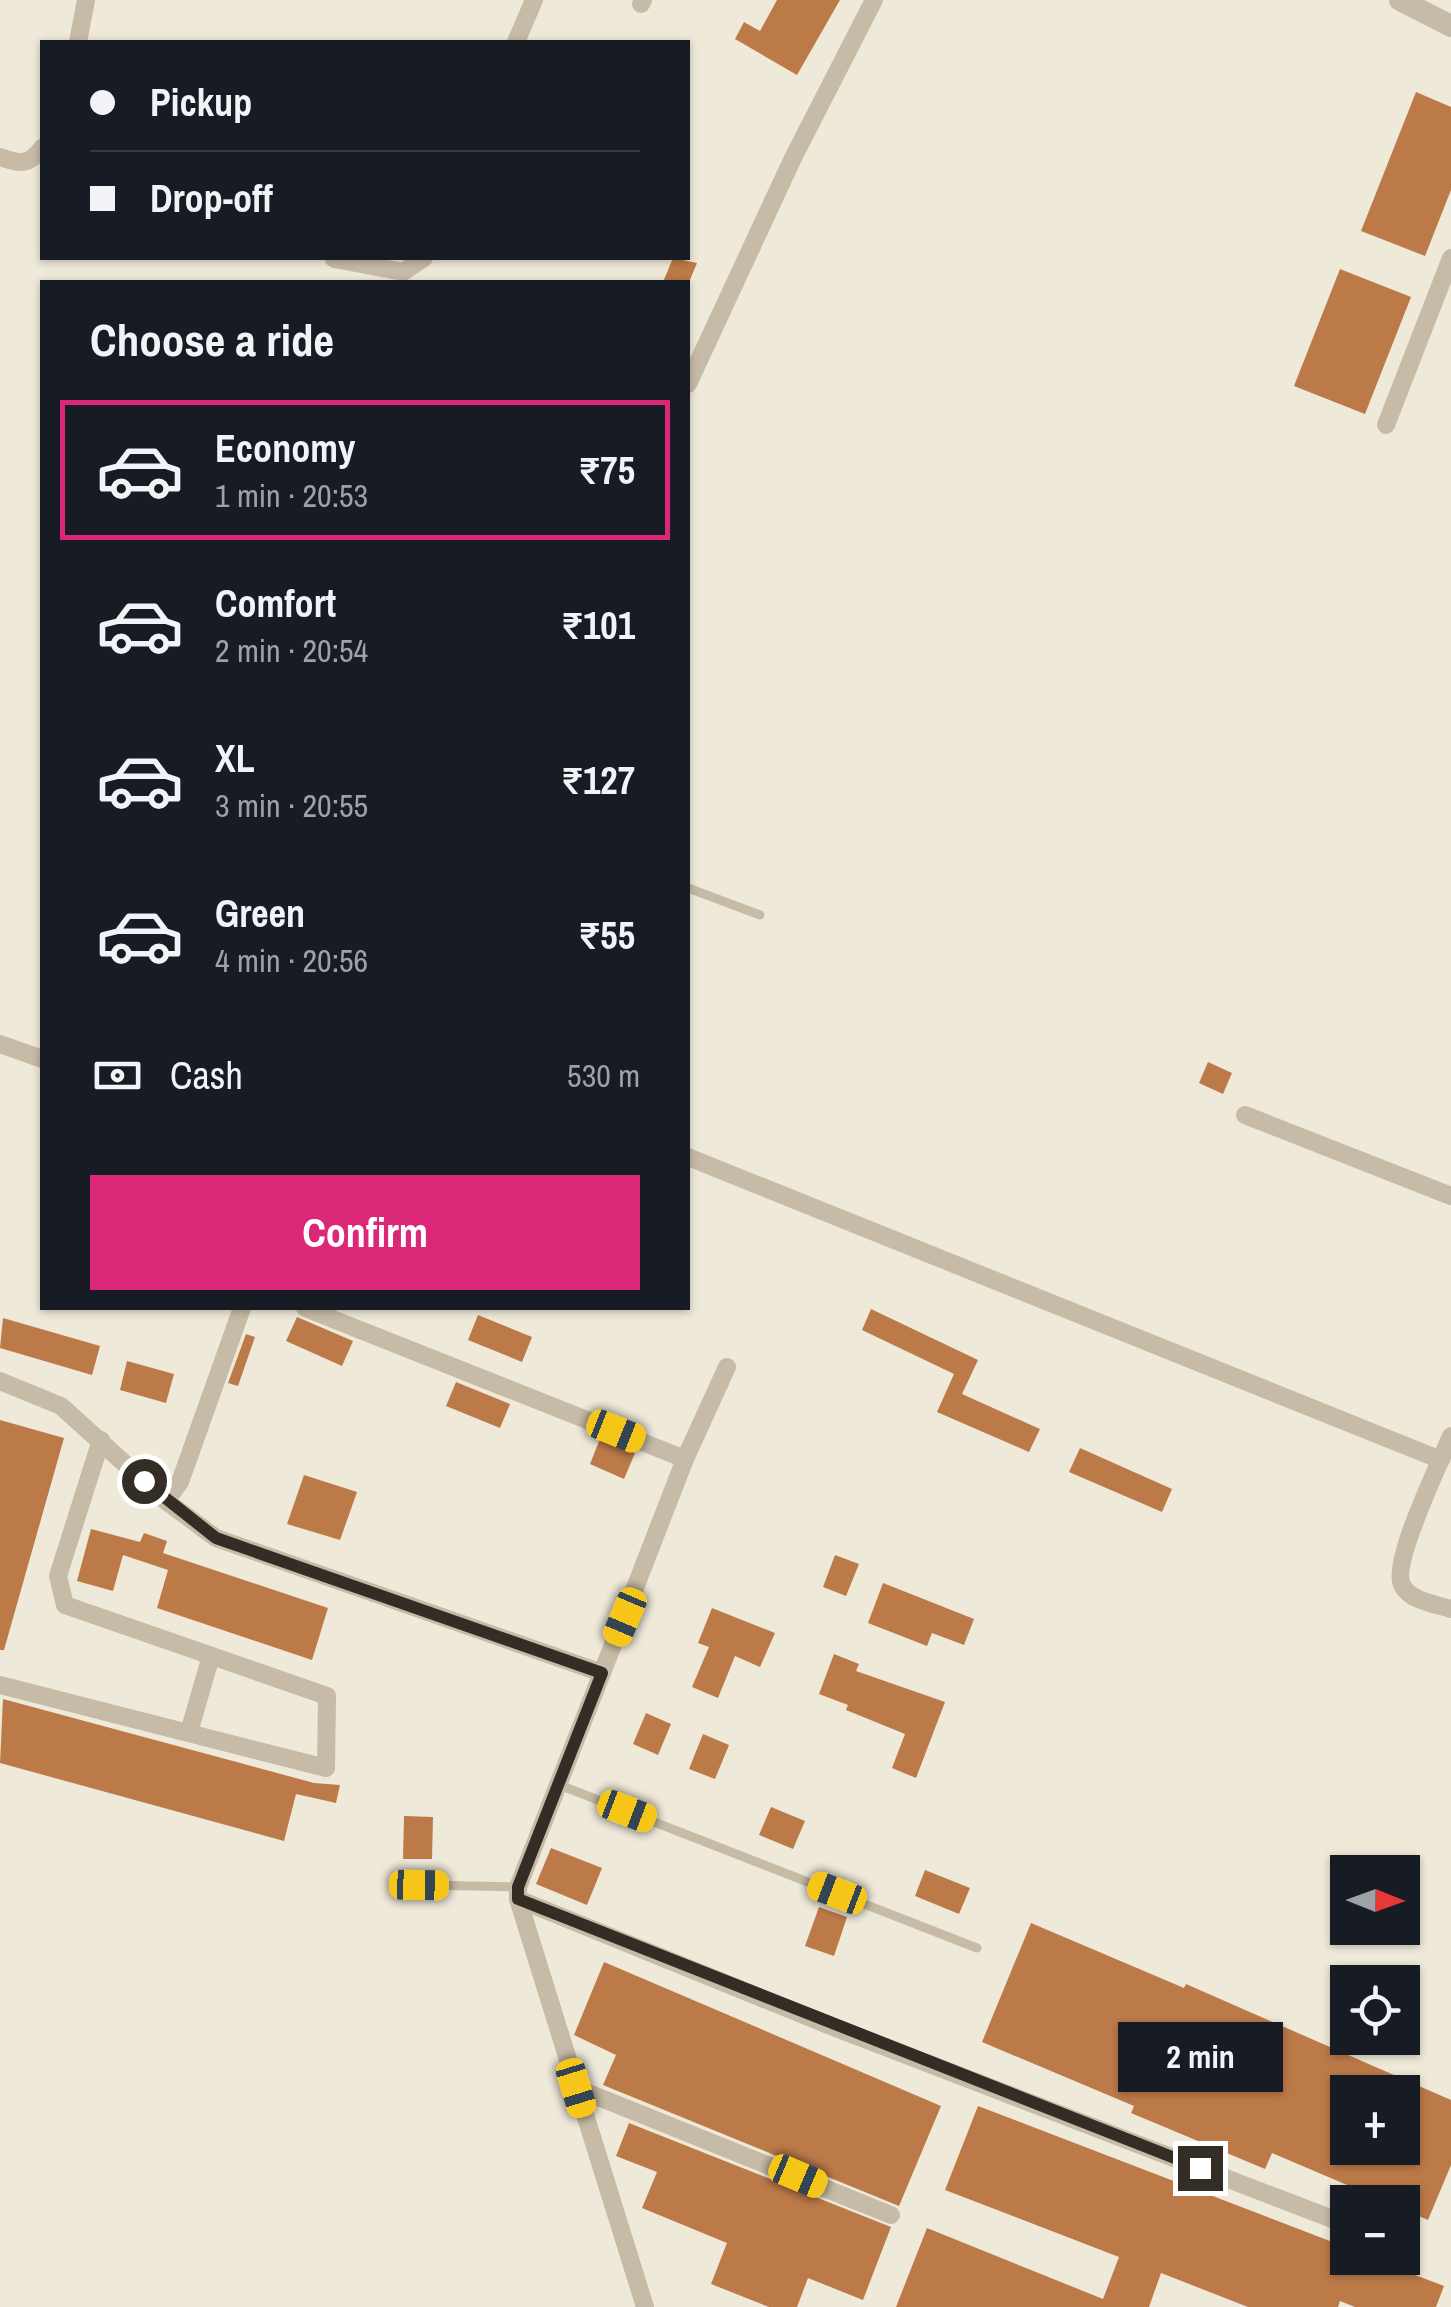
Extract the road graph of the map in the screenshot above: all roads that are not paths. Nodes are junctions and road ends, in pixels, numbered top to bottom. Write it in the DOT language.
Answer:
graph roads {
  1 [pos="86,0"];
  2 [pos="534,0"];
  3 [pos="874,0"];
  4 [pos="1400,0"];
  5 [pos="1451,26"];
  6 [pos="78,40"];
  7 [pos="517,40"];
  8 [pos="40,151"];
  9 [pos="0,158"];
  10 [pos="1451,258"];
  11 [pos="344,260"];
  12 [pos="421,260"];
  13 [pos="690,380"];
  14 [pos="1386,424"];
  15 [pos="690,889"];
  16 [pos="760,915"];
  17 [pos="0,1044"];
  18 [pos="40,1058"];
  19 [pos="1245,1115"];
  20 [pos="690,1158"];
  21 [pos="1451,1196"];
  22 [pos="241,1310"];
  23 [pos="309,1310"];
  24 [pos="727,1367"];
  25 [pos="0,1381"];
  26 [pos="1451,1436"];
  27 [pos="101,1440"];
  28 [pos="685,1458"];
  29 [pos="1441,1460"];
  30 [pos="166,1502"];
  31 [pos="1451,1609"];
  32 [pos="211,1656"];
  33 [pos="602,1673"];
  34 [pos="0,1684"];
  35 [pos="189,1732"];
  36 [pos="557,1784"];
  37 [pos="419,1885"];
  38 [pos="518,1893"];
  39 [pos="976,1948"];
  40 [pos="576,2088"];
  41 [pos="891,2215"];
  42 [pos="1330,2218"];
  43 [pos="646,2307"];
  1 -- 6 [label="street"];
  2 -- 7 [label="street"];
  3 -- 13 [label="street"];
  4 -- 5 [label="street"];
  8 -- 9 [label="street"];
  10 -- 14 [label="street"];
  11 -- 12 [label="street"];
  15 -- 16 [label="lane"];
  17 -- 18 [label="street"];
  19 -- 21 [label="street"];
  20 -- 29 [label="street"];
  22 -- 30 [label="street"];
  23 -- 28 [label="street"];
  24 -- 28 [label="street"];
  25 -- 27 [label="street"];
  26 -- 29 [label="street"];
  27 -- 30 [label="street"];
  27 -- 32 [label="street"];
  28 -- 33 [label="street"];
  29 -- 31 [label="street"];
  30 -- 33 [label="street"];
  32 -- 35 [label="street"];
  32 -- 35 [label="street"];
  33 -- 36 [label="street"];
  34 -- 35 [label="street"];
  36 -- 38 [label="street"];
  36 -- 39 [label="lane"];
  37 -- 38 [label="lane"];
  38 -- 40 [label="street"];
  38 -- 42 [label="street"];
  40 -- 41 [label="street"];
  40 -- 43 [label="street"];
}
